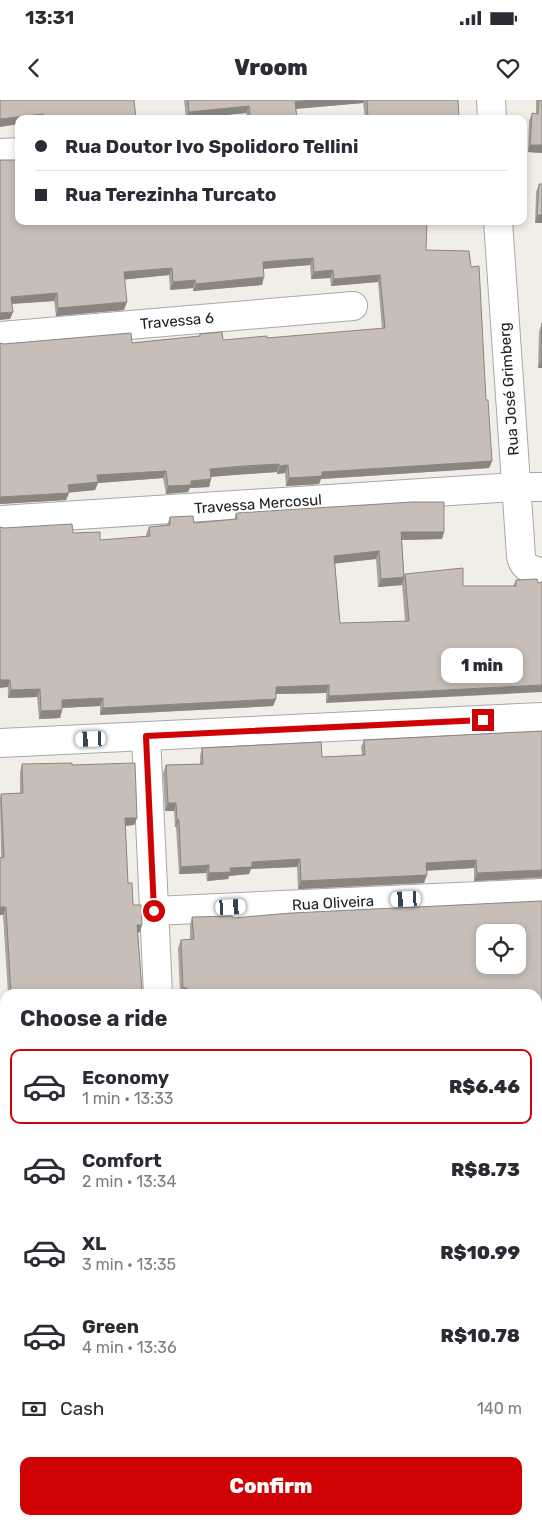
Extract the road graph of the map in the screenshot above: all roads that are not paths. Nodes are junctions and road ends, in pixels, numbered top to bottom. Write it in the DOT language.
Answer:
graph roads {
  1 [pos="491,100"];
  2 [pos="492,115"];
  3 [pos="15,152"];
  4 [pos="0,153"];
  5 [pos="498,225"];
  6 [pos="353,306"];
  7 [pos="0,336"];
  8 [pos="529,487"];
  9 [pos="0,520"];
  10 [pos="531,564"];
  11 [pos="542,717"];
  12 [pos="146,736"];
  13 [pos="0,743"];
  14 [pos="542,893"];
  15 [pos="154,911"];
  16 [pos="158,989"];
  1 -- 2 [label="street"];
  3 -- 4 [label="street"];
  5 -- 8 [label="street, Rua José Grimberg"];
  6 -- 7 [label="street, Travessa 6"];
  8 -- 9 [label="street, Travessa Mercosul"];
  8 -- 10 [label="street, Rua José Grimberg"];
  11 -- 12 [label="street"];
  12 -- 13 [label="street"];
  12 -- 15 [label="street"];
  14 -- 15 [label="street, Rua Oliveira"];
  15 -- 16 [label="street"];
}
